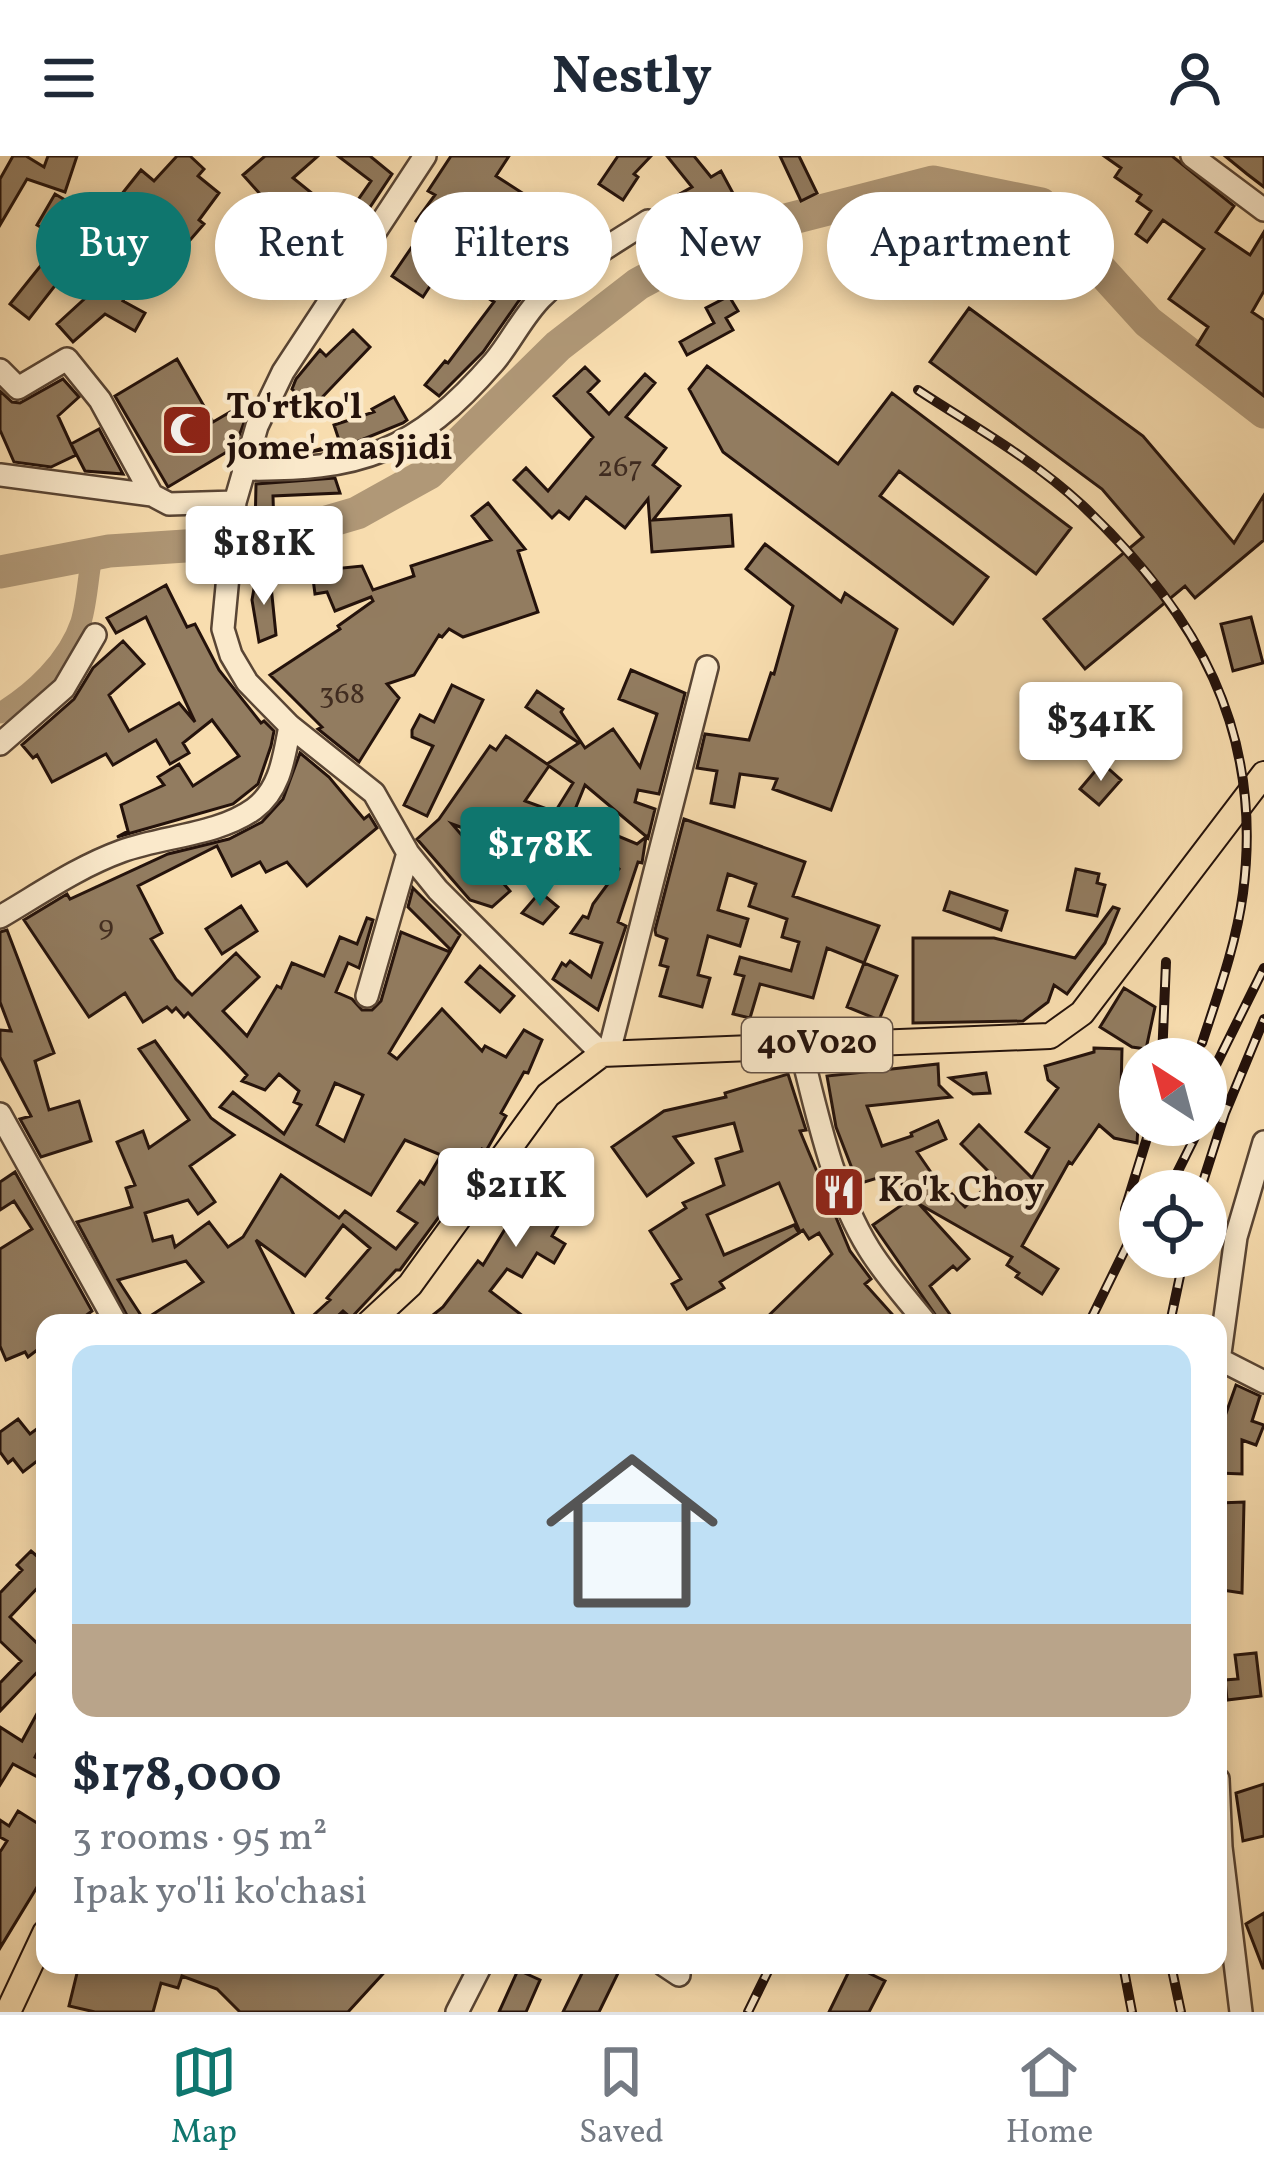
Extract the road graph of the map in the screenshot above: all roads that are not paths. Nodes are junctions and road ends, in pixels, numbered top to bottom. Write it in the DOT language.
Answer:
graph roads {
  1 [pos="424,156"];
  2 [pos="1192,156"];
  3 [pos="1264,210"];
  4 [pos="636,229"];
  5 [pos="0,370"];
  6 [pos="243,469"];
  7 [pos="0,476"];
  8 [pos="152,495"];
  9 [pos="235,502"];
  10 [pos="94,635"];
  11 [pos="707,667"];
  12 [pos="290,726"];
  13 [pos="0,744"];
  14 [pos="1264,774"];
  15 [pos="408,853"];
  16 [pos="0,916"];
  17 [pos="367,996"];
  18 [pos="800,1046"];
  19 [pos="606,1053"];
  20 [pos="0,1114"];
  21 [pos="1264,1142"];
  22 [pos="111,1314"];
  23 [pos="379,1314"];
  24 [pos="919,1314"];
  25 [pos="1226,1314"];
  26 [pos="1227,1367"];
  27 [pos="1264,1382"];
  28 [pos="1227,1896"];
  29 [pos="36,1955"];
  30 [pos="477,1974"];
  31 [pos="14,2010"];
  32 [pos="457,2012"];
  33 [pos="1241,2012"];
  1 -- 6 [label="street"];
  2 -- 3 [label="street"];
  4 -- 6 [label="street"];
  5 -- 8 [label="street"];
  6 -- 9 [label="street"];
  7 -- 8 [label="street"];
  8 -- 9 [label="street"];
  9 -- 12 [label="street"];
  10 -- 13 [label="street"];
  11 -- 19 [label="street"];
  12 -- 15 [label="street"];
  12 -- 16 [label="street"];
  14 -- 18 [label="main road, 40V020"];
  15 -- 17 [label="street"];
  15 -- 19 [label="street"];
  18 -- 19 [label="main road, 40V020"];
  18 -- 24 [label="street"];
  19 -- 23 [label="main road"];
  20 -- 22 [label="street"];
  21 -- 25 [label="street"];
  26 -- 27 [label="street"];
  28 -- 33 [label="street"];
  29 -- 31 [label="main road"];
  30 -- 32 [label="street"];
}
